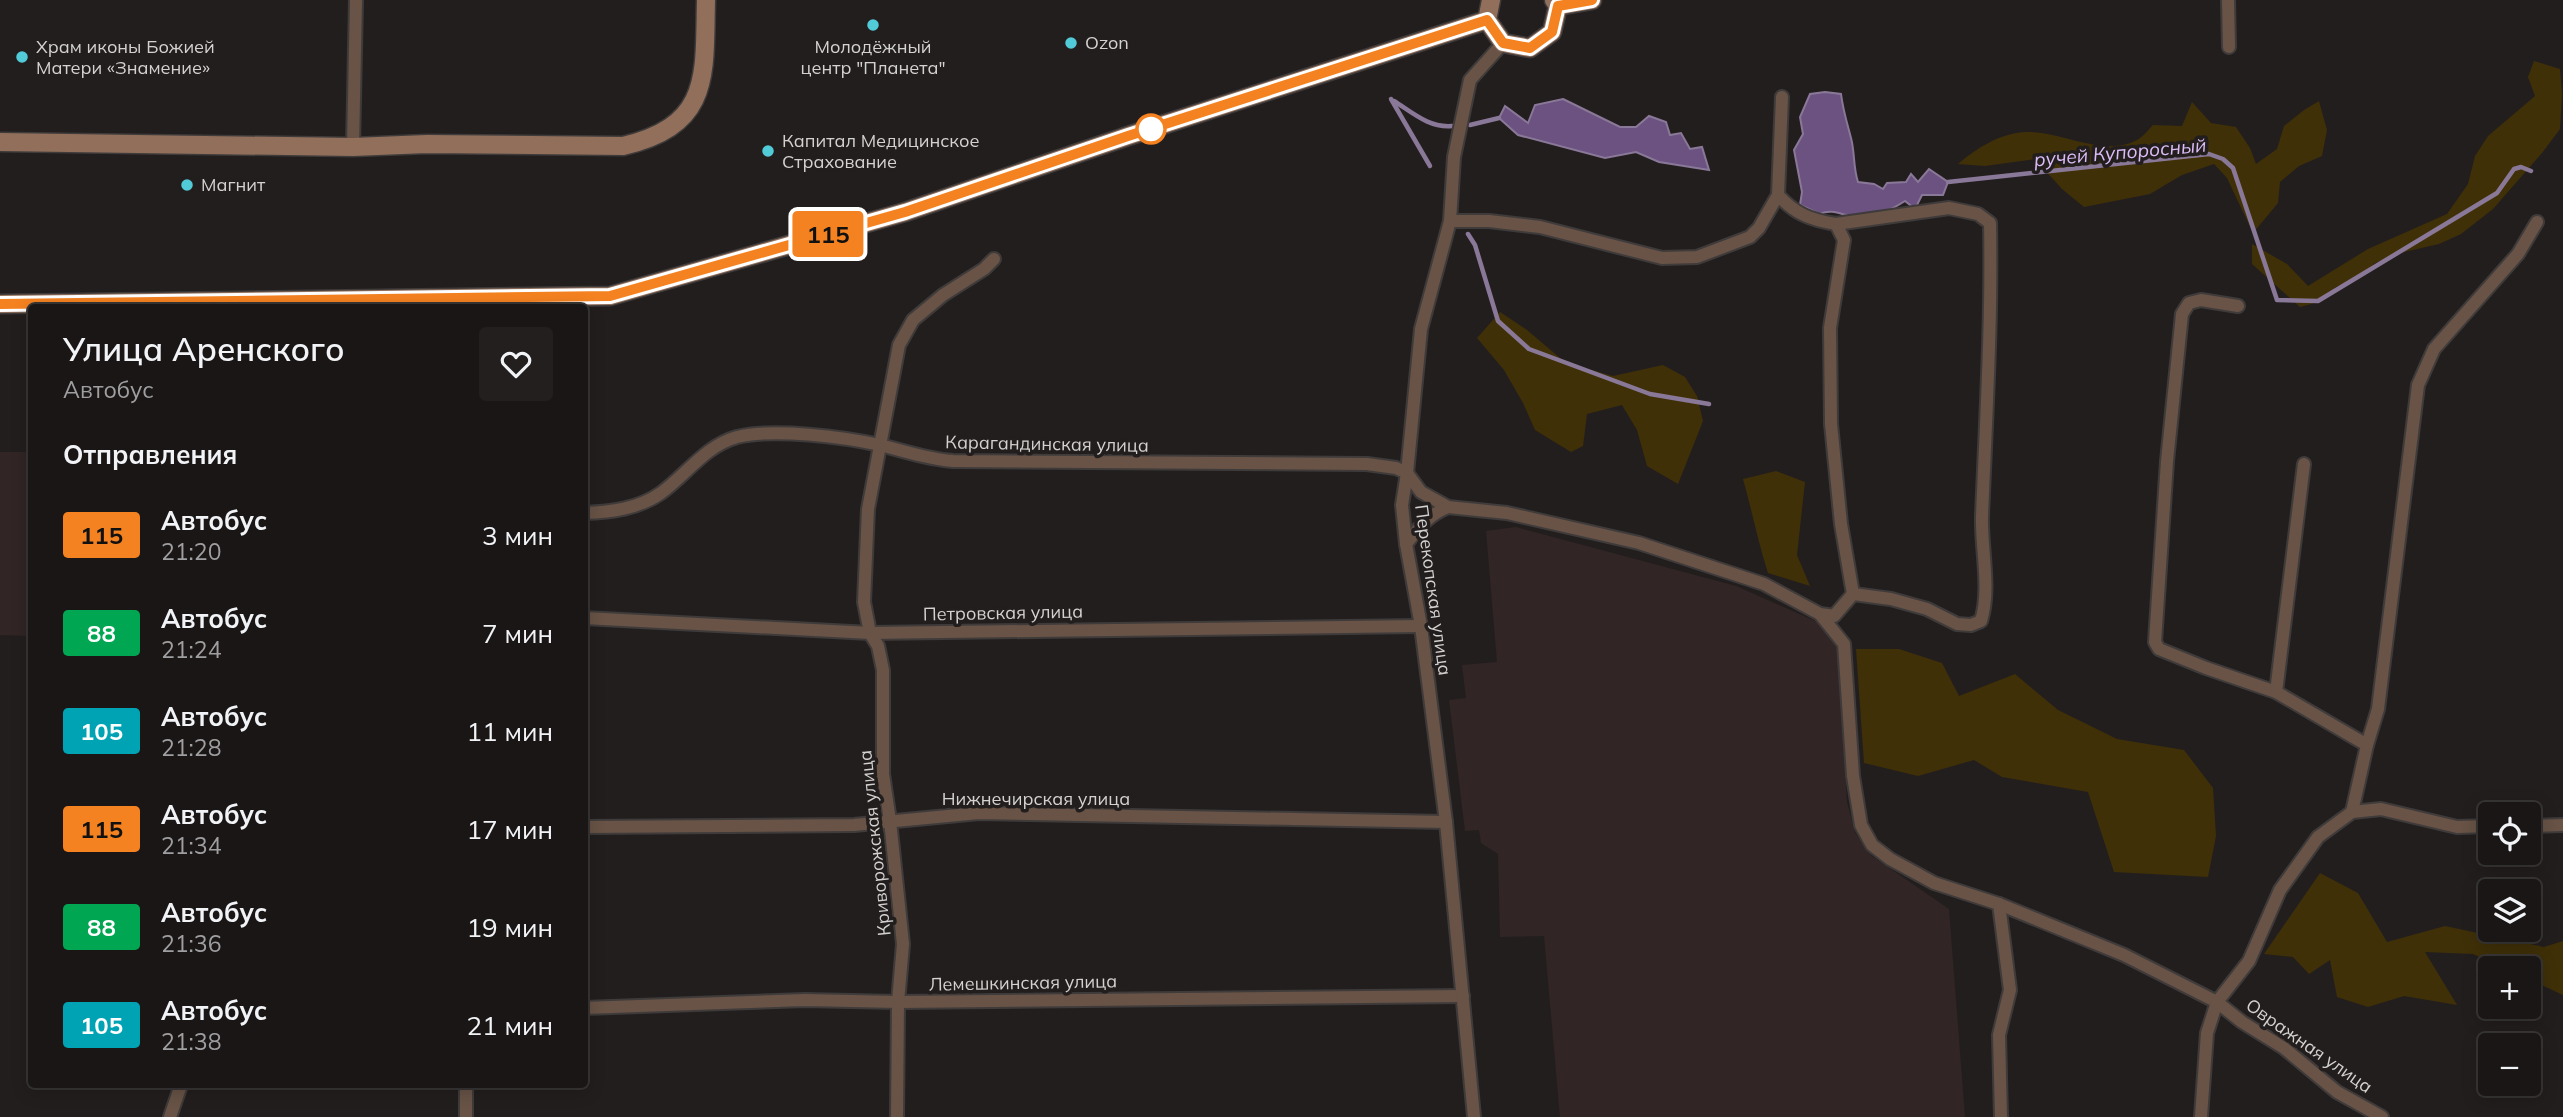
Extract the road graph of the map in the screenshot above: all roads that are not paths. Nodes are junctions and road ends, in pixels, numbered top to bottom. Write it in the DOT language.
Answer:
graph roads {
  1 [pos="356,0"];
  2 [pos="706,0"];
  3 [pos="1491,0"];
  4 [pos="1592,0"];
  5 [pos="2228,0"];
  6 [pos="1556,3"];
  7 [pos="1487,20"];
  8 [pos="1503,43"];
  9 [pos="2229,47"];
  10 [pos="1782,97"];
  11 [pos="0,142"];
  12 [pos="353,147"];
  13 [pos="1778,195"];
  14 [pos="1450,220"];
  15 [pos="2537,222"];
  16 [pos="1836,225"];
  17 [pos="994,259"];
  18 [pos="0,304"];
  19 [pos="2238,306"];
  20 [pos="881,445"];
  21 [pos="2304,464"];
  22 [pos="1407,473"];
  23 [pos="1448,507"];
  24 [pos="588,513"];
  25 [pos="1405,544"];
  26 [pos="1853,594"];
  27 [pos="1820,614"];
  28 [pos="588,618"];
  29 [pos="1421,626"];
  30 [pos="870,632"];
  31 [pos="2276,692"];
  32 [pos="2367,745"];
  33 [pos="2352,812"];
  34 [pos="890,821"];
  35 [pos="1446,822"];
  36 [pos="2563,825"];
  37 [pos="2478,826"];
  38 [pos="2541,826"];
  39 [pos="588,827"];
  40 [pos="1999,904"];
  41 [pos="1463,996"];
  42 [pos="898,1002"];
  43 [pos="2217,1002"];
  44 [pos="588,1008"];
  45 [pos="180,1088"];
  46 [pos="466,1088"];
  47 [pos="170,1117"];
  48 [pos="466,1117"];
  49 [pos="897,1117"];
  50 [pos="1474,1117"];
  51 [pos="2001,1117"];
  52 [pos="2201,1117"];
  53 [pos="2382,1117"];
  1 -- 12 [label="street"];
  2 -- 12 [label="main road"];
  3 -- 7 [label="main road"];
  4 -- 6 [label="main road"];
  5 -- 9 [label="street"];
  6 -- 8 [label="main road"];
  7 -- 8 [label="main road"];
  7 -- 18 [label="main road"];
  8 -- 14 [label="street, Перекопская улица"];
  10 -- 13 [label="street"];
  11 -- 12 [label="main road"];
  13 -- 14 [label="street"];
  13 -- 16 [label="street"];
  14 -- 22 [label="street, Перекопская улица"];
  15 -- 32 [label="street"];
  16 -- 26 [label="street"];
  16 -- 26 [label="street"];
  17 -- 20 [label="street, Криворожская улица"];
  19 -- 31 [label="street"];
  20 -- 22 [label="street, Карагандинская улица"];
  20 -- 24 [label="street, Карагандинская улица"];
  20 -- 30 [label="street, Криворожская улица"];
  21 -- 31 [label="street"];
  22 -- 23 [label="street"];
  22 -- 25 [label="street, Перекопская улица"];
  23 -- 25 [label="street"];
  23 -- 27 [label="street"];
  25 -- 29 [label="street, Перекопская улица"];
  26 -- 27 [label="street"];
  27 -- 40 [label="street, Овражная улица"];
  28 -- 30 [label="street, Петровская улица"];
  29 -- 30 [label="street, Петровская улица"];
  29 -- 35 [label="street, Перекопская улица"];
  30 -- 34 [label="street, Криворожская улица"];
  31 -- 32 [label="street"];
  32 -- 33 [label="street"];
  33 -- 37 [label="street"];
  33 -- 43 [label="street"];
  34 -- 35 [label="street, Нижнечирская улица"];
  34 -- 39 [label="street, Нижнечирская улица"];
  34 -- 42 [label="street, Криворожская улица"];
  35 -- 41 [label="street, Перекопская улица"];
  36 -- 38 [label="street"];
  40 -- 43 [label="street, Овражная улица"];
  40 -- 51 [label="street"];
  41 -- 42 [label="street, Лемешкинская улица"];
  41 -- 50 [label="street, Перекопская улица"];
  42 -- 44 [label="street, Лемешкинская улица"];
  42 -- 49 [label="street, Криворожская улица"];
  43 -- 52 [label="street"];
  43 -- 53 [label="street, Овражная улица"];
  45 -- 47 [label="street"];
  46 -- 48 [label="street"];
}
